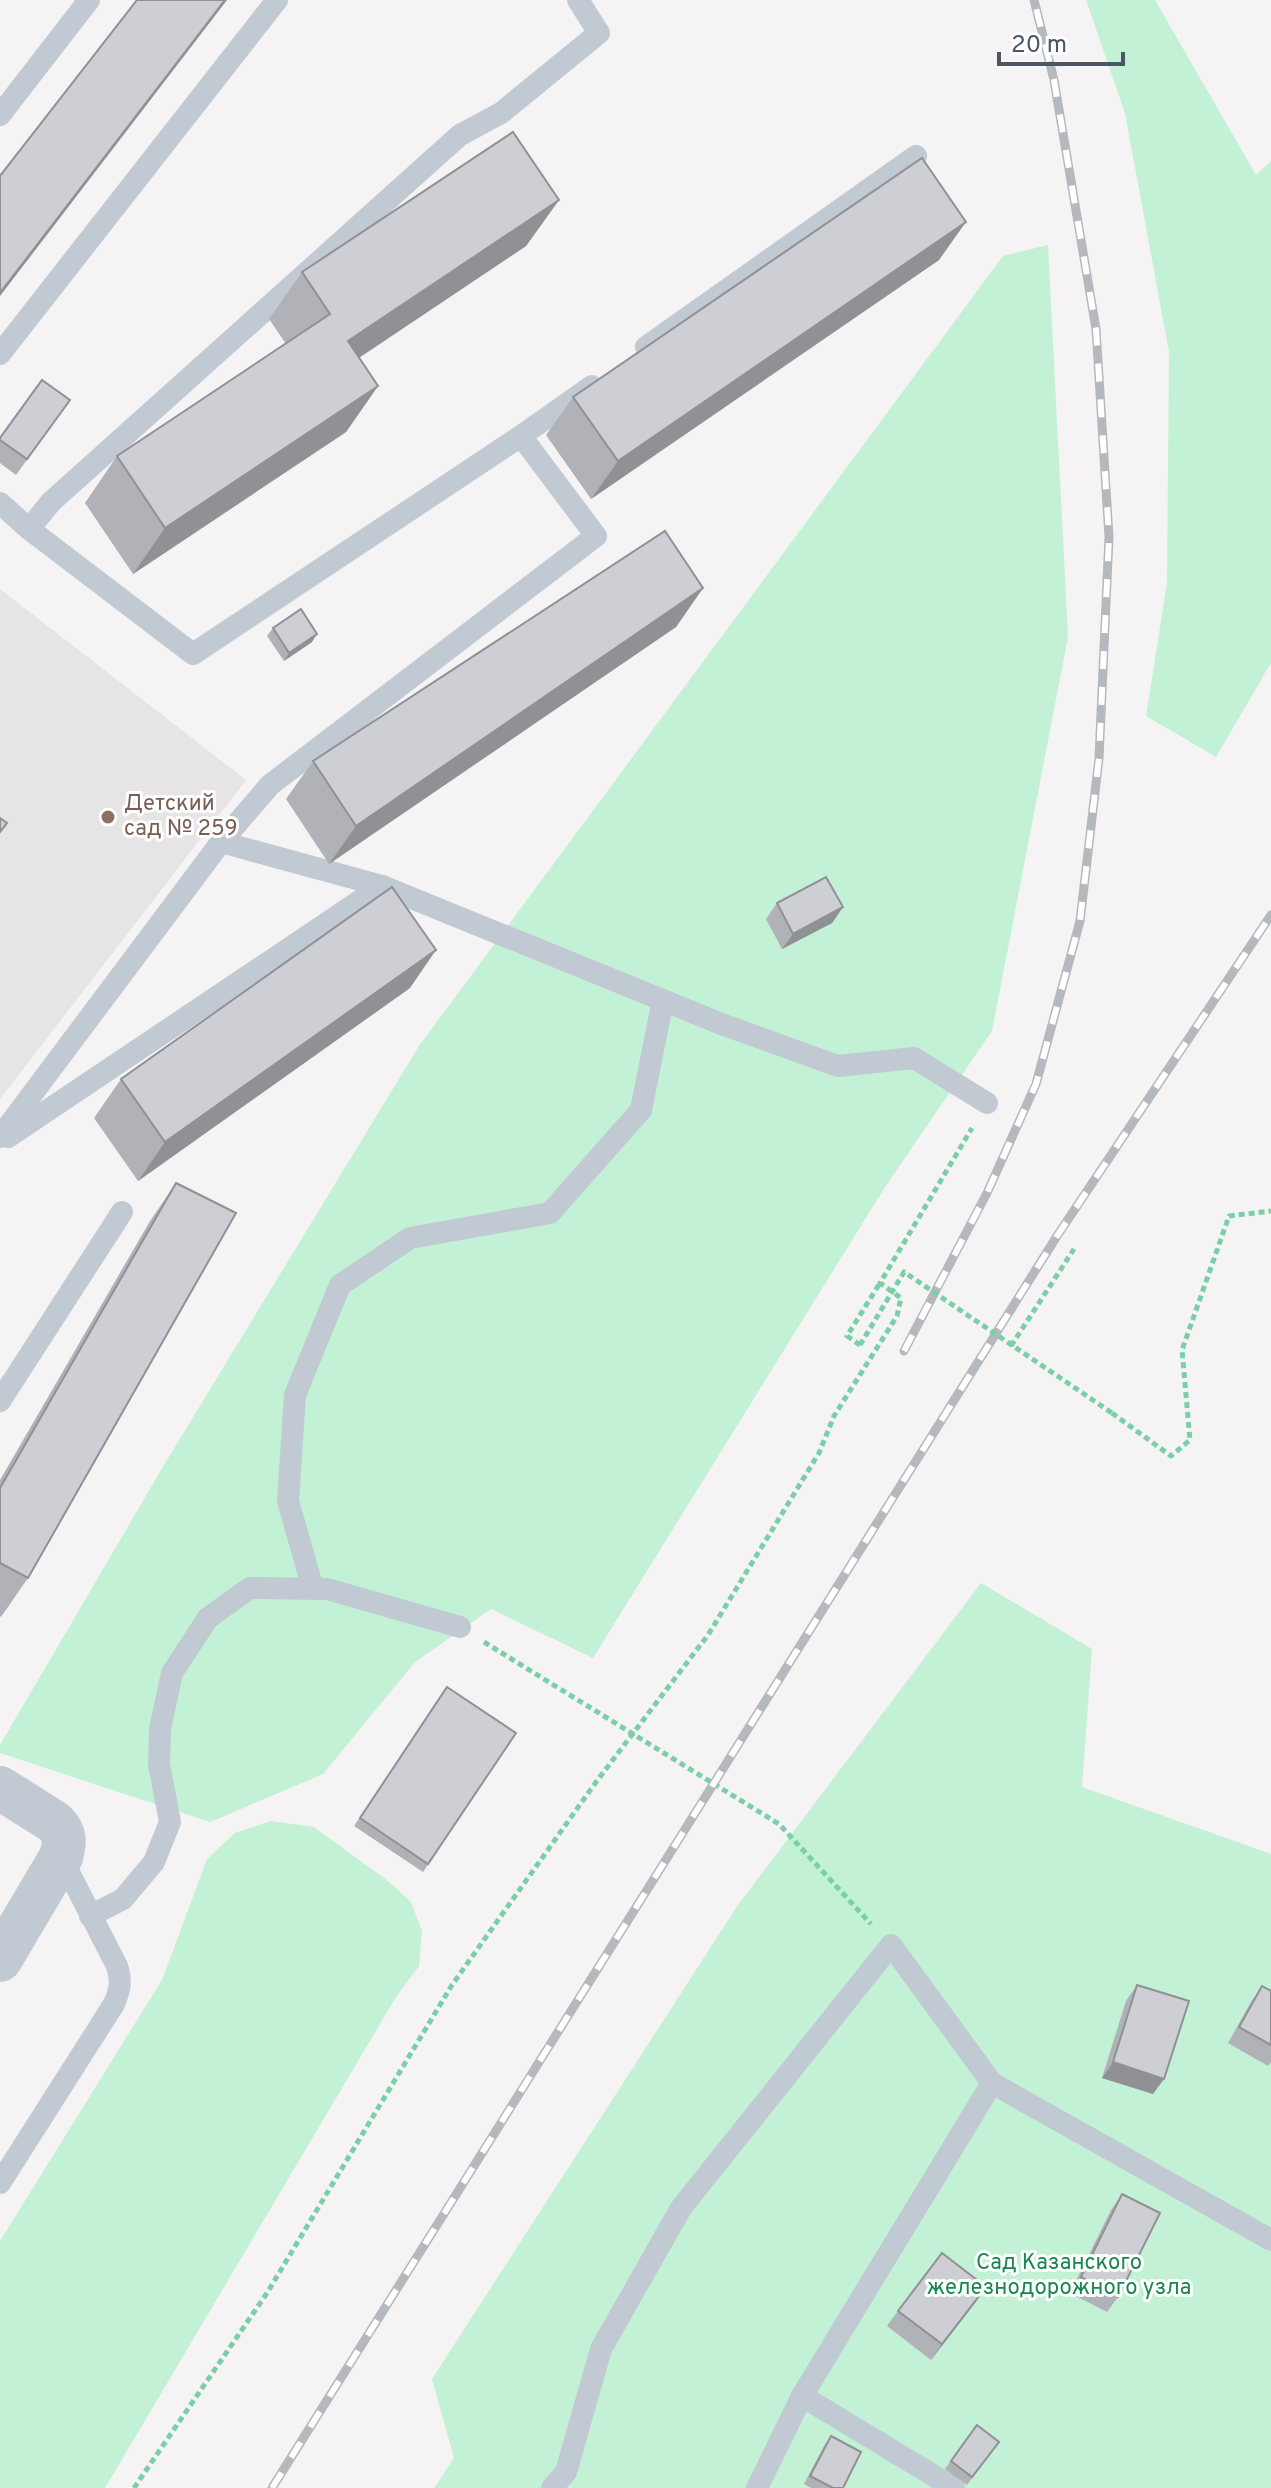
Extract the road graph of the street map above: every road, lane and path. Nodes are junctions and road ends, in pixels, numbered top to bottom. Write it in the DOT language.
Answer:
graph roads {
  1 [pos="89,0"];
  2 [pos="277,0"];
  3 [pos="578,0"];
  4 [pos="0,115"];
  5 [pos="916,156"];
  6 [pos="0,354"];
  7 [pos="521,436"];
  8 [pos="0,503"];
  9 [pos="29,529"];
  10 [pos="221,842"];
  11 [pos="382,886"];
  12 [pos="663,1000"];
  13 [pos="987,1103"];
  14 [pos="0,1140"];
  15 [pos="1271,1211"];
  16 [pos="122,1212"];
  17 [pos="1074,1249"];
  18 [pos="880,1283"];
  19 [pos="1011,1346"];
  20 [pos="0,1401"];
  21 [pos="313,1589"];
  22 [pos="460,1627"];
  23 [pos="633,1734"];
  24 [pos="0,1788"];
  25 [pos="61,1857"];
  26 [pos="90,1916"];
  27 [pos="891,1945"];
  28 [pos="0,1960"];
  29 [pos="992,2083"];
  30 [pos="0,2183"];
  31 [pos="1271,2240"];
  32 [pos="802,2396"];
  33 [pos="565,2483"];
  34 [pos="134,2488"];
  35 [pos="757,2488"];
  36 [pos="954,2488"];
  1 -- 4 [label="lane"];
  2 -- 6 [label="lane"];
  3 -- 9 [label="lane"];
  5 -- 7 [label="lane"];
  7 -- 9 [label="lane"];
  7 -- 10 [label="lane"];
  8 -- 9 [label="lane"];
  10 -- 11 [label="lane"];
  10 -- 14 [label="lane"];
  11 -- 12 [label="lane"];
  11 -- 14 [label="lane"];
  12 -- 13 [label="lane"];
  12 -- 21 [label="lane"];
  13 -- 18 [label="path"];
  15 -- 19 [label="path, bridge"];
  16 -- 20 [label="lane"];
  17 -- 19 [label="path"];
  18 -- 19 [label="path, bridge"];
  18 -- 23 [label="path"];
  21 -- 22 [label="lane"];
  21 -- 26 [label="lane"];
  22 -- 23 [label="path"];
  23 -- 27 [label="path"];
  23 -- 34 [label="path"];
  24 -- 25 [label="street"];
  25 -- 26 [label="lane"];
  25 -- 28 [label="street"];
  26 -- 30 [label="lane"];
  27 -- 29 [label="lane"];
  27 -- 33 [label="lane"];
  29 -- 31 [label="lane"];
  29 -- 32 [label="lane"];
  32 -- 35 [label="lane"];
  32 -- 36 [label="lane"];
}
